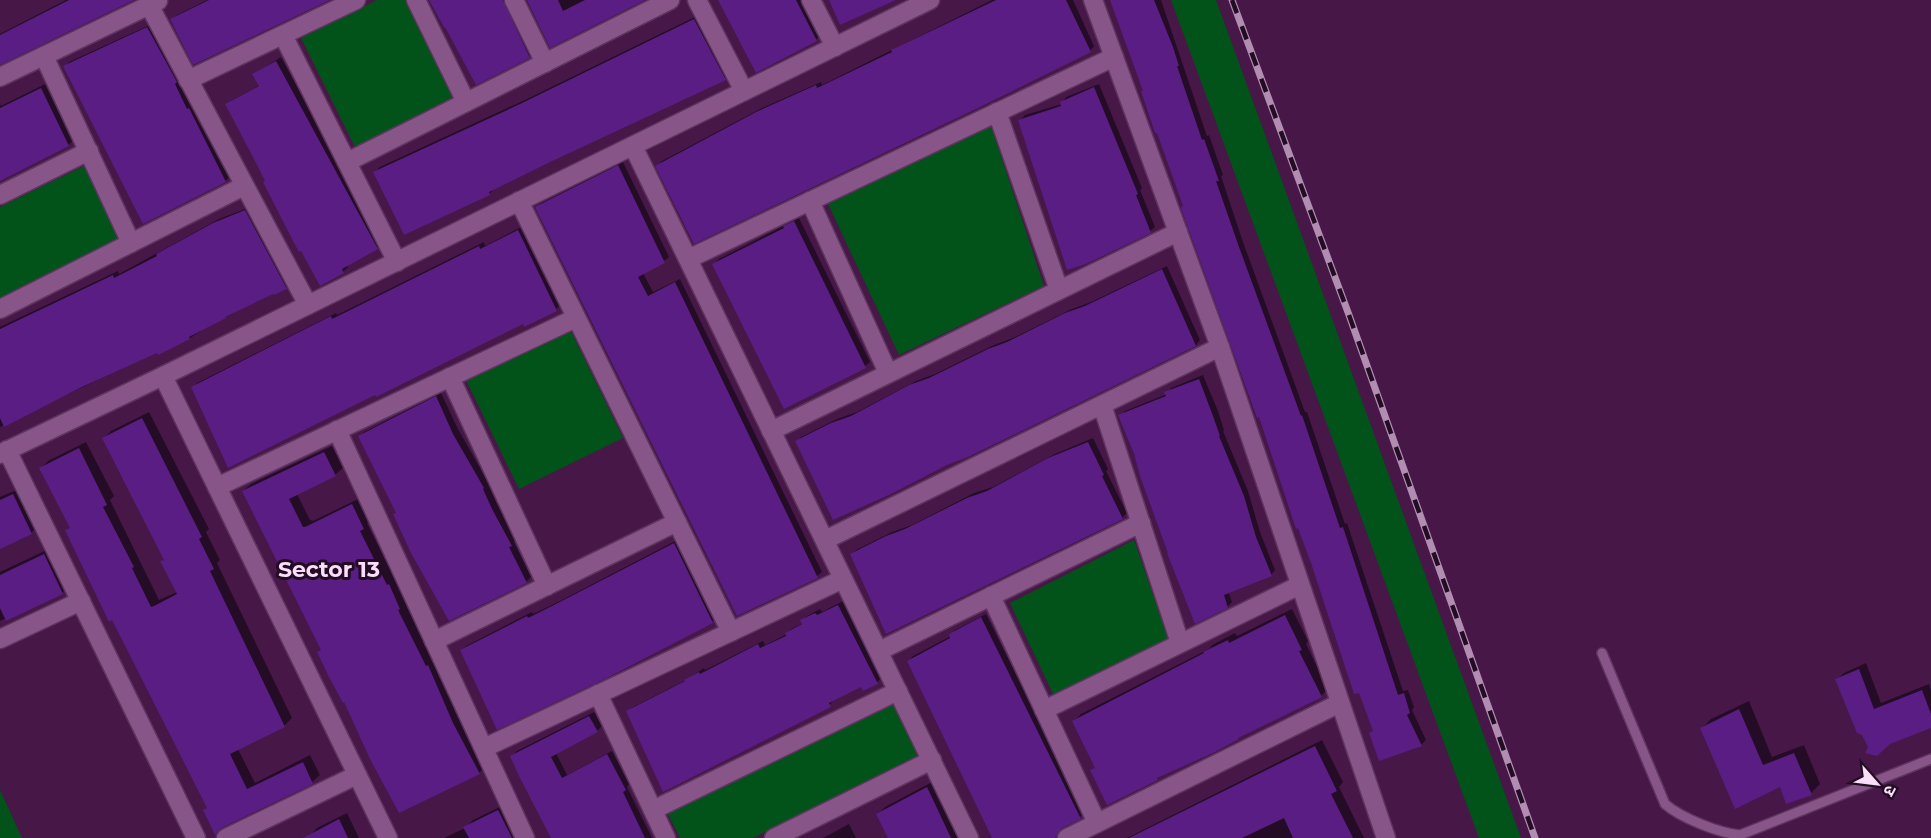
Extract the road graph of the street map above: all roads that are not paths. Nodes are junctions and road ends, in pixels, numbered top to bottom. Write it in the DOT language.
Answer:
graph roads {
  1 [pos="356,0"];
  2 [pos="416,0"];
  3 [pos="514,0"];
  4 [pos="670,0"];
  5 [pos="697,0"];
  6 [pos="811,0"];
  7 [pos="930,0"];
  8 [pos="1093,0"];
  9 [pos="154,3"];
  10 [pos="283,34"];
  11 [pos="834,47"];
  12 [pos="44,56"];
  13 [pos="1114,57"];
  14 [pos="545,63"];
  15 [pos="0,77"];
  16 [pos="188,80"];
  17 [pos="744,91"];
  18 [pos="466,102"];
  19 [pos="997,112"];
  20 [pos="633,146"];
  21 [pos="89,151"];
  22 [pos="347,162"];
  23 [pos="244,186"];
  24 [pos="0,195"];
  25 [pos="519,201"];
  26 [pos="810,201"];
  27 [pos="1178,232"];
  28 [pos="131,243"];
  29 [pos="688,259"];
  30 [pos="397,262"];
  31 [pos="1059,290"];
  32 [pos="308,305"];
  33 [pos="0,309"];
  34 [pos="576,318"];
  35 [pos="1221,347"];
  36 [pos="888,373"];
  37 [pos="163,376"];
  38 [pos="450,377"];
  39 [pos="1102,405"];
  40 [pos="337,430"];
  41 [pos="771,430"];
  42 [pos="4,452"];
  43 [pos="217,486"];
  44 [pos="677,522"];
  45 [pos="1141,523"];
  46 [pos="825,540"];
  47 [pos="843,579"];
  48 [pos="1300,585"];
  49 [pos="547,586"];
  50 [pos="991,596"];
  51 [pos="81,601"];
  52 [pos="730,632"];
  53 [pos="0,639"];
  54 [pos="434,641"];
  55 [pos="1180,643"];
  56 [pos="879,651"];
  57 [pos="1602,653"];
  58 [pos="898,691"];
  59 [pos="598,694"];
  60 [pos="1340,703"];
  61 [pos="1044,710"];
  62 [pos="484,748"];
  63 [pos="1931,759"];
  64 [pos="932,760"];
  65 [pos="357,775"];
  66 [pos="653,810"];
  67 [pos="1097,823"];
  68 [pos="196,838"];
  69 [pos="226,838"];
  70 [pos="388,838"];
  71 [pos="525,838"];
  72 [pos="666,838"];
  73 [pos="774,838"];
  74 [pos="969,838"];
  75 [pos="1067,838"];
  76 [pos="1386,838"];
  1 -- 10 [label="street"];
  2 -- 18 [label="street"];
  3 -- 14 [label="street"];
  4 -- 14 [label="street"];
  5 -- 17 [label="street"];
  6 -- 11 [label="street"];
  7 -- 11 [label="street"];
  8 -- 13 [label="street"];
  9 -- 12 [label="street"];
  9 -- 16 [label="street"];
  10 -- 16 [label="street"];
  10 -- 22 [label="street"];
  11 -- 17 [label="street"];
  12 -- 15 [label="street"];
  12 -- 21 [label="street"];
  13 -- 19 [label="street"];
  13 -- 27 [label="street"];
  14 -- 18 [label="street"];
  16 -- 23 [label="street"];
  17 -- 20 [label="street"];
  18 -- 22 [label="street"];
  19 -- 26 [label="street"];
  19 -- 31 [label="street"];
  20 -- 25 [label="street"];
  20 -- 29 [label="street"];
  21 -- 24 [label="street"];
  21 -- 28 [label="street"];
  22 -- 30 [label="street"];
  23 -- 28 [label="street"];
  23 -- 32 [label="street"];
  25 -- 30 [label="street"];
  25 -- 34 [label="street"];
  26 -- 29 [label="street"];
  26 -- 36 [label="street"];
  27 -- 31 [label="street"];
  27 -- 35 [label="street"];
  28 -- 33 [label="street"];
  29 -- 41 [label="street"];
  30 -- 32 [label="street"];
  31 -- 36 [label="street"];
  32 -- 37 [label="street"];
  34 -- 38 [label="street"];
  34 -- 44 [label="street"];
  35 -- 39 [label="street"];
  35 -- 48 [label="street"];
  36 -- 41 [label="street"];
  37 -- 42 [label="street"];
  37 -- 43 [label="street"];
  38 -- 40 [label="street"];
  38 -- 49 [label="street"];
  39 -- 45 [label="street"];
  39 -- 46 [label="street"];
  40 -- 43 [label="street"];
  40 -- 54 [label="street"];
  41 -- 46 [label="street"];
  42 -- 51 [label="street"];
  43 -- 65 [label="street"];
  44 -- 49 [label="street"];
  44 -- 52 [label="street"];
  45 -- 50 [label="street"];
  45 -- 55 [label="street"];
  46 -- 47 [label="street"];
  47 -- 52 [label="street"];
  47 -- 56 [label="street"];
  48 -- 55 [label="street"];
  48 -- 60 [label="street"];
  49 -- 54 [label="street"];
  50 -- 56 [label="street"];
  50 -- 61 [label="street"];
  51 -- 53 [label="street"];
  51 -- 68 [label="street"];
  52 -- 59 [label="street"];
  54 -- 62 [label="street"];
  55 -- 61 [label="street"];
  56 -- 58 [label="street"];
  57 -- 63 [label="lane"];
  58 -- 64 [label="street"];
  58 -- 66 [label="street"];
  59 -- 62 [label="street"];
  59 -- 66 [label="street"];
  60 -- 67 [label="street"];
  60 -- 76 [label="street"];
  61 -- 67 [label="street"];
  62 -- 71 [label="street"];
  64 -- 73 [label="street"];
  64 -- 74 [label="street"];
  65 -- 69 [label="street"];
  65 -- 70 [label="street"];
  66 -- 72 [label="street"];
  67 -- 75 [label="street"];
}
